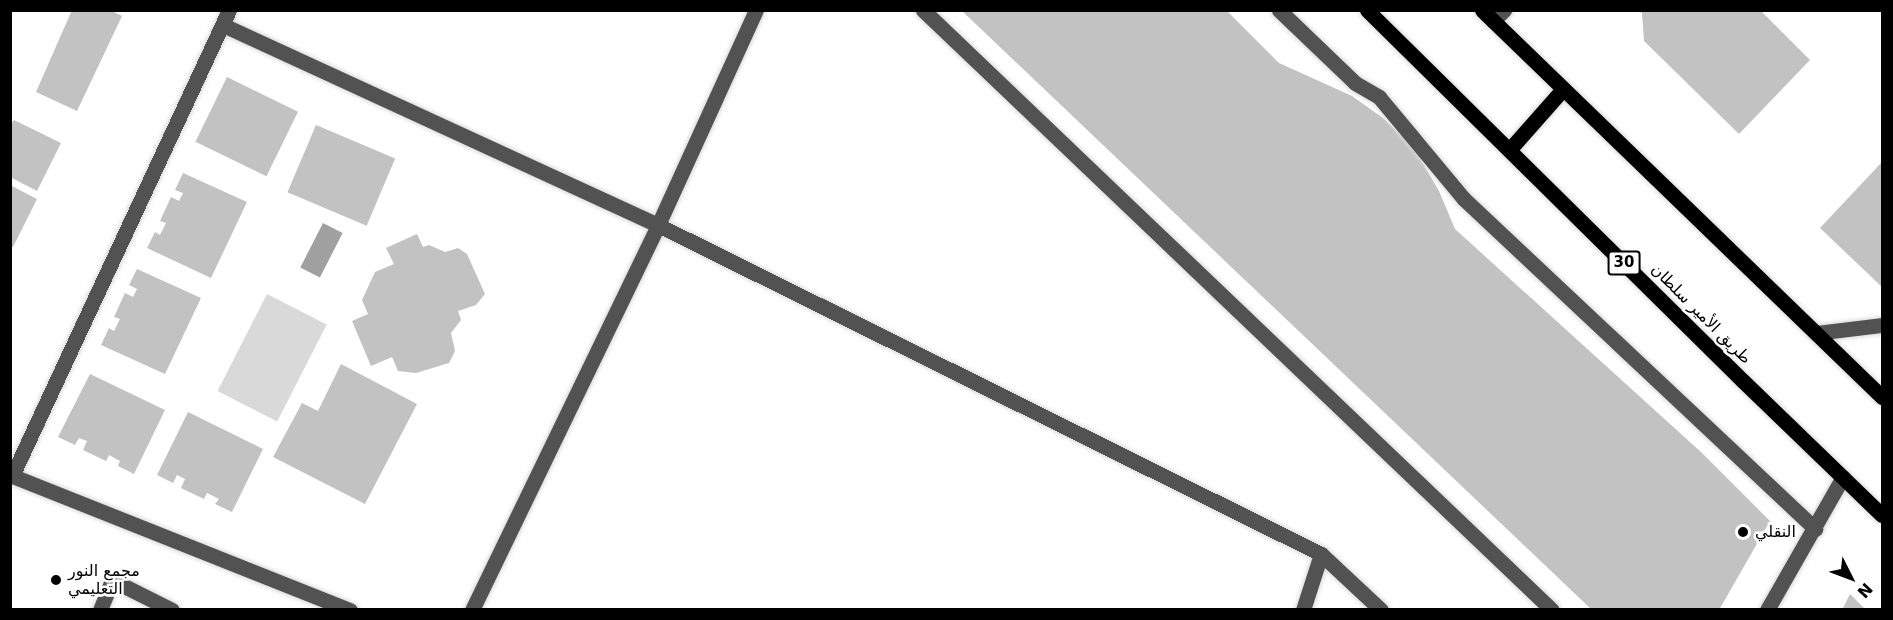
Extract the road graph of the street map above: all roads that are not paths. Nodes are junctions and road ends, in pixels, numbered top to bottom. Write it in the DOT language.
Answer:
graph roads {
  1 [pos="229,10"];
  2 [pos="756,10"];
  3 [pos="923,10"];
  4 [pos="1279,10"];
  5 [pos="1367,10"];
  6 [pos="1482,10"];
  7 [pos="1498,16"];
  8 [pos="223,25"];
  9 [pos="1563,89"];
  10 [pos="1510,149"];
  11 [pos="658,225"];
  12 [pos="1882,325"];
  13 [pos="1816,333"];
  14 [pos="1882,397"];
  15 [pos="11,475"];
  16 [pos="1843,477"];
  17 [pos="1882,514"];
  18 [pos="1815,529"];
  19 [pos="1320,554"];
  20 [pos="100,609"];
  21 [pos="172,609"];
  22 [pos="350,609"];
  23 [pos="472,609"];
  24 [pos="1303,609"];
  25 [pos="1381,609"];
  26 [pos="1552,609"];
  27 [pos="1767,609"];
  1 -- 8 [label="street"];
  2 -- 11 [label="street"];
  3 -- 26 [label="street"];
  4 -- 18 [label="street"];
  5 -- 10 [label="main road, طريق الأمير سلطان / 30"];
  6 -- 7 [label="main road"];
  7 -- 9 [label="main road"];
  8 -- 11 [label="street"];
  8 -- 15 [label="street"];
  9 -- 10 [label="main road"];
  9 -- 13 [label="main road"];
  10 -- 16 [label="main road, طريق الأمير سلطان / 30"];
  11 -- 19 [label="street"];
  11 -- 23 [label="street"];
  12 -- 13 [label="street"];
  13 -- 14 [label="main road"];
  15 -- 22 [label="street"];
  16 -- 17 [label="main road, طريق الأمير سلطان / 30"];
  16 -- 18 [label="street"];
  18 -- 27 [label="street"];
  19 -- 24 [label="street"];
  19 -- 25 [label="street"];
  20 -- 21 [label="street"];
}
